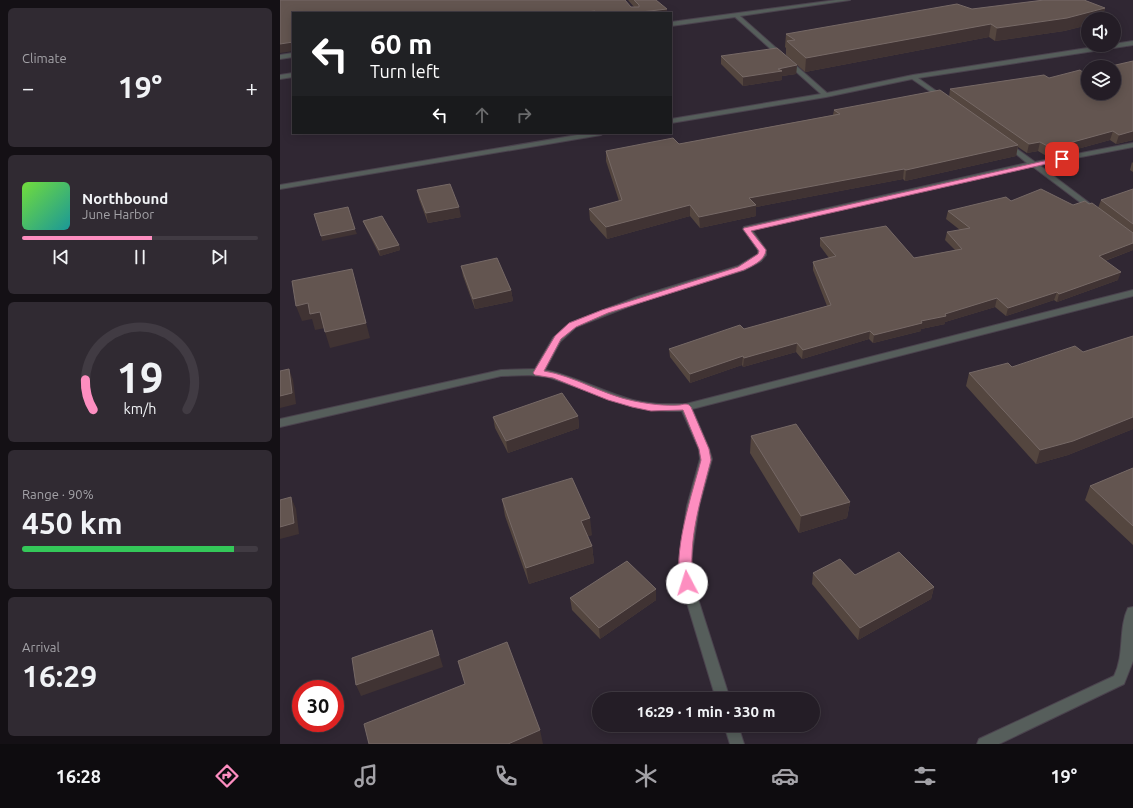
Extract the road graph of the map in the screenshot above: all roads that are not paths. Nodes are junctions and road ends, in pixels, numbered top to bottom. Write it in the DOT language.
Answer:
graph roads {
  1 [pos="847,0"];
  2 [pos="736,15"];
  3 [pos="672,24"];
  4 [pos="1133,44"];
  5 [pos="292,55"];
  6 [pos="280,56"];
  7 [pos="292,75"];
  8 [pos="280,76"];
  9 [pos="913,77"];
  10 [pos="826,95"];
  11 [pos="952,104"];
  12 [pos="672,121"];
  13 [pos="595,134"];
  14 [pos="1002,140"];
  15 [pos="1133,145"];
  16 [pos="1033,164"];
  17 [pos="280,187"];
  18 [pos="1102,216"];
  19 [pos="1133,293"];
  20 [pos="538,373"];
  21 [pos="686,407"];
  22 [pos="280,423"];
  23 [pos="1133,612"];
  24 [pos="721,692"];
  25 [pos="733,732"];
  26 [pos="737,744"];
  27 [pos="984,744"];
  1 -- 2 [label="street"];
  2 -- 3 [label="street"];
  2 -- 10 [label="street"];
  4 -- 9 [label="street"];
  5 -- 6 [label="street"];
  7 -- 8 [label="street"];
  9 -- 10 [label="street"];
  9 -- 11 [label="street"];
  10 -- 12 [label="street"];
  13 -- 17 [label="street"];
  14 -- 16 [label="street"];
  15 -- 16 [label="street"];
  16 -- 18 [label="street"];
  16 -- 20 [label="street"];
  19 -- 21 [label="street"];
  20 -- 21 [label="street"];
  20 -- 22 [label="street"];
  21 -- 24 [label="street"];
  23 -- 27 [label="street"];
  25 -- 26 [label="street"];
}
